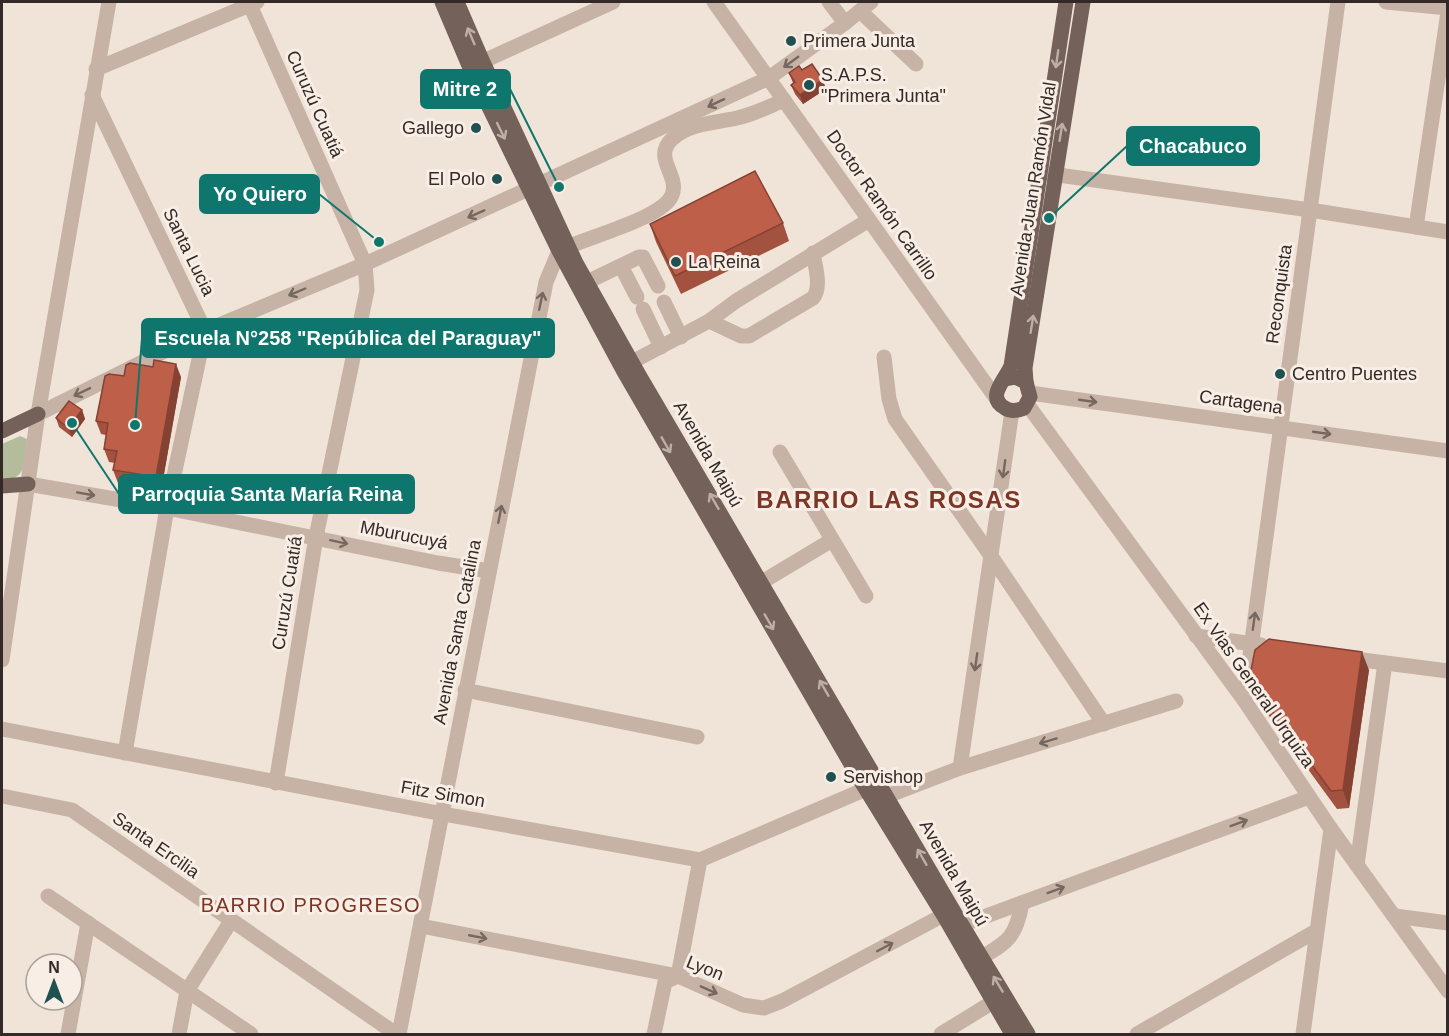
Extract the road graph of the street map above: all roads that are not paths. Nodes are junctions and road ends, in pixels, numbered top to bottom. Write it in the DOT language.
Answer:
graph roads {
  1 [pos="109,2"];
  2 [pos="442,2"];
  3 [pos="457,2"];
  4 [pos="613,2"];
  5 [pos="714,2"];
  6 [pos="829,2"];
  7 [pos="1066,2"];
  8 [pos="1083,2"];
  9 [pos="1338,2"];
  10 [pos="1386,2"];
  11 [pos="255,3"];
  12 [pos="866,6"];
  13 [pos="1448,8"];
  14 [pos="1448,12"];
  15 [pos="845,24"];
  16 [pos="916,63"];
  17 [pos="476,64"];
  18 [pos="96,69"];
  19 [pos="769,78"];
  20 [pos="92,94"];
  21 [pos="784,100"];
  22 [pos="654,132"];
  23 [pos="664,153"];
  24 [pos="1047,173"];
  25 [pos="535,187"];
  26 [pos="1310,210"];
  27 [pos="869,220"];
  28 [pos="1416,227"];
  29 [pos="1448,232"];
  30 [pos="563,249"];
  31 [pos="813,253"];
  32 [pos="364,264"];
  33 [pos="621,266"];
  34 [pos="587,282"];
  35 [pos="658,286"];
  36 [pos="664,302"];
  37 [pos="709,321"];
  38 [pos="205,331"];
  39 [pos="681,337"];
  40 [pos="661,347"];
  41 [pos="884,357"];
  42 [pos="632,362"];
  43 [pos="1004,379"];
  44 [pos="1028,393"];
  45 [pos="998,401"];
  46 [pos="1012,411"];
  47 [pos="38,414"];
  48 [pos="1281,427"];
  49 [pos="2,431"];
  50 [pos="1448,451"];
  51 [pos="780,452"];
  52 [pos="28,484"];
  53 [pos="2,486"];
  54 [pos="167,508"];
  55 [pos="316,537"];
  56 [pos="832,540"];
  57 [pos="991,555"];
  58 [pos="489,571"];
  59 [pos="755,585"];
  60 [pos="867,596"];
  61 [pos="1196,636"];
  62 [pos="1251,643"];
  63 [pos="1273,647"];
  64 [pos="1329,655"];
  65 [pos="2,660"];
  66 [pos="1385,663"];
  67 [pos="1448,671"];
  68 [pos="465,690"];
  69 [pos="1244,700"];
  70 [pos="1176,702"];
  71 [pos="1104,724"];
  72 [pos="2,729"];
  73 [pos="697,737"];
  74 [pos="125,753"];
  75 [pos="960,768"];
  76 [pos="276,783"];
  77 [pos="875,795"];
  78 [pos="2,796"];
  79 [pos="1309,797"];
  80 [pos="443,814"];
  81 [pos="1331,829"];
  82 [pos="700,860"];
  83 [pos="1357,865"];
  84 [pos="48,896"];
  85 [pos="1022,903"];
  86 [pos="948,913"];
  87 [pos="1395,916"];
  88 [pos="231,921"];
  89 [pos="88,923"];
  90 [pos="1448,923"];
  91 [pos="421,926"];
  92 [pos="957,928"];
  93 [pos="1316,931"];
  94 [pos="976,961"];
  95 [pos="678,976"];
  96 [pos="187,991"];
  97 [pos="1448,991"];
  98 [pos="993,1002"];
  99 [pos="68,1035"];
  100 [pos="178,1035"];
  101 [pos="251,1035"];
  102 [pos="398,1035"];
  103 [pos="654,1035"];
  104 [pos="941,1035"];
  105 [pos="1012,1035"];
  106 [pos="1028,1035"];
  107 [pos="1137,1035"];
  108 [pos="1303,1035"];
  1 -- 18 [label="street"];
  2 -- 17 [label="main road, Avenida Maipú"];
  17 -- 3 [label="main road, Avenida Maipú, one-way"];
  4 -- 17 [label="street"];
  5 -- 19 [label="street, Doctor Ramón Carrillo"];
  6 -- 15 [label="street"];
  7 -- 24 [label="main road, Avenida Juan Ramón Vidal, one-way"];
  24 -- 8 [label="main road, Avenida Juan Ramón Vidal, one-way"];
  9 -- 26 [label="street, Reconquista"];
  10 -- 13 [label="street"];
  11 -- 18 [label="street"];
  11 -- 32 [label="street, Curuzú Cuatiá"];
  12 -- 15 [label="street"];
  12 -- 16 [label="street"];
  14 -- 28 [label="street"];
  15 -- 19 [label="street, one-way"];
  17 -- 25 [label="main road, Avenida Maipú"];
  18 -- 20 [label="street"];
  19 -- 21 [label="street, Doctor Ramón Carrillo"];
  19 -- 22 [label="street, one-way"];
  20 -- 38 [label="street, Santa Lucia"];
  20 -- 47 [label="street"];
  21 -- 23 [label="street"];
  21 -- 27 [label="street, Doctor Ramón Carrillo"];
  22 -- 23 [label="street"];
  22 -- 25 [label="street"];
  23 -- 30 [label="street"];
  24 -- 26 [label="street"];
  24 -- 43 [label="main road, Avenida Juan Ramón Vidal"];
  44 -- 24 [label="main road, Avenida Juan Ramón Vidal, one-way"];
  25 -- 30 [label="main road, Avenida Maipú"];
  25 -- 32 [label="street, one-way"];
  26 -- 28 [label="street"];
  26 -- 48 [label="street, Reconquista"];
  27 -- 31 [label="street"];
  27 -- 45 [label="street, Doctor Ramón Carrillo"];
  28 -- 29 [label="street"];
  30 -- 34 [label="main road, Avenida Maipú"];
  58 -- 30 [label="street, Avenida Santa Catalina, one-way"];
  30 -- 59 [label="main road, Avenida Maipú, one-way"];
  31 -- 37 [label="street"];
  31 -- 37 [label="street"];
  32 -- 38 [label="street, one-way"];
  32 -- 55 [label="street, Curuzú Cuatiá"];
  33 -- 34 [label="street"];
  33 -- 35 [label="street"];
  33 -- 40 [label="street"];
  34 -- 42 [label="main road, Avenida Maipú"];
  36 -- 39 [label="street"];
  37 -- 39 [label="street"];
  38 -- 47 [label="street, one-way"];
  38 -- 54 [label="street"];
  39 -- 40 [label="street"];
  40 -- 42 [label="street"];
  41 -- 57 [label="street"];
  59 -- 42 [label="main road, Avenida Maipú, one-way"];
  43 -- 44 [label="main road"];
  43 -- 45 [label="main road"];
  44 -- 46 [label="main road"];
  44 -- 48 [label="street, Cartagena, one-way"];
  44 -- 61 [label="street, Ex Vias General Urquiza"];
  45 -- 46 [label="main road"];
  46 -- 57 [label="street, one-way"];
  47 -- 49 [label="main road"];
  47 -- 52 [label="street"];
  48 -- 50 [label="street, Cartagena, one-way"];
  62 -- 48 [label="street, Reconquista, one-way"];
  51 -- 56 [label="street"];
  52 -- 53 [label="main road"];
  52 -- 54 [label="street, Mburucuyá, one-way"];
  52 -- 65 [label="street"];
  54 -- 55 [label="street, Mburucuyá"];
  54 -- 74 [label="street"];
  55 -- 58 [label="street, Mburucuyá, one-way"];
  55 -- 76 [label="street, Curuzú Cuatiá"];
  56 -- 59 [label="street"];
  56 -- 60 [label="street"];
  57 -- 71 [label="street"];
  57 -- 75 [label="street, one-way"];
  58 -- 68 [label="street, Avenida Santa Catalina"];
  77 -- 59 [label="main road, Avenida Maipú, one-way"];
  59 -- 77 [label="main road, Avenida Maipú, one-way"];
  61 -- 62 [label="street"];
  61 -- 69 [label="street, Ex Vias General Urquiza"];
  62 -- 63 [label="street"];
  62 -- 69 [label="street, Reconquista"];
  64 -- 66 [label="street"];
  66 -- 67 [label="street"];
  66 -- 83 [label="street"];
  68 -- 73 [label="street"];
  68 -- 80 [label="street, Avenida Santa Catalina"];
  69 -- 79 [label="street, Ex Vias General Urquiza"];
  70 -- 71 [label="street"];
  71 -- 75 [label="street, one-way"];
  72 -- 74 [label="street, Fitz Simon"];
  74 -- 76 [label="street, Fitz Simon"];
  75 -- 77 [label="street"];
  76 -- 80 [label="street, Fitz Simon"];
  77 -- 82 [label="street"];
  77 -- 86 [label="main road, Avenida Maipú"];
  78 -- 88 [label="street, Santa Ercilia"];
  79 -- 81 [label="street, Ex Vias General Urquiza"];
  85 -- 79 [label="street, one-way"];
  80 -- 82 [label="street, Fitz Simon"];
  80 -- 91 [label="street, Avenida Santa Catalina"];
  81 -- 83 [label="street, Ex Vias General Urquiza"];
  81 -- 93 [label="street"];
  82 -- 95 [label="street"];
  83 -- 87 [label="street, Ex Vias General Urquiza"];
  84 -- 89 [label="street"];
  85 -- 92 [label="street"];
  85 -- 94 [label="street"];
  86 -- 92 [label="main road, Avenida Maipú"];
  95 -- 86 [label="street, Lyon, one-way"];
  87 -- 90 [label="street"];
  87 -- 97 [label="street, Ex Vias General Urquiza"];
  88 -- 96 [label="street"];
  88 -- 102 [label="street, Santa Ercilia"];
  89 -- 96 [label="street"];
  89 -- 99 [label="street"];
  91 -- 95 [label="street, Lyon, one-way"];
  91 -- 102 [label="street, Avenida Santa Catalina"];
  92 -- 94 [label="main road, Avenida Maipú"];
  93 -- 107 [label="street"];
  93 -- 108 [label="street"];
  94 -- 98 [label="main road, Avenida Maipú"];
  106 -- 94 [label="main road, Avenida Maipú, one-way"];
  95 -- 103 [label="street"];
  96 -- 100 [label="street"];
  96 -- 101 [label="street"];
  98 -- 104 [label="street"];
  98 -- 105 [label="main road, Avenida Maipú"];
}
